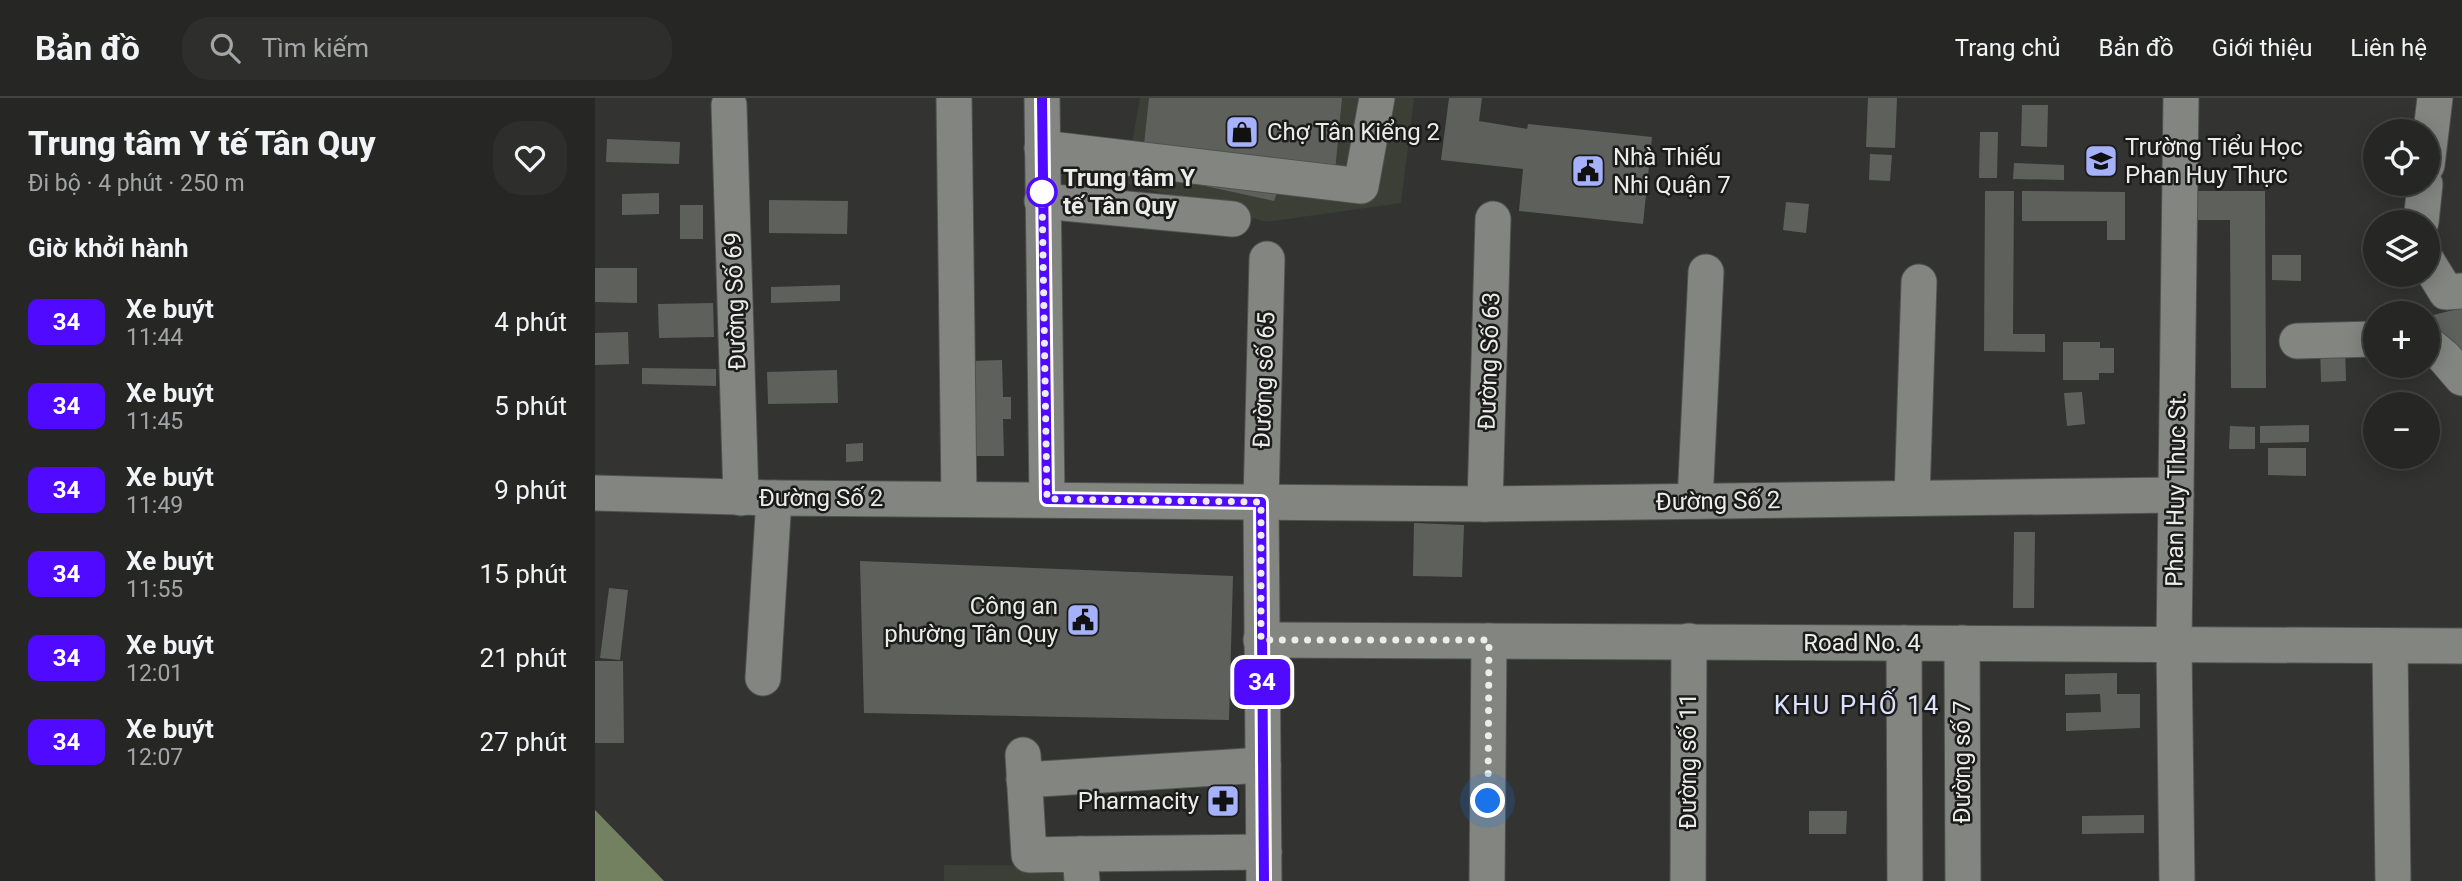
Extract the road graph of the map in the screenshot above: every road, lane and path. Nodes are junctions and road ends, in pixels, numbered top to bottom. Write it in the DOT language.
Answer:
graph roads {
  1 [pos="954,98"];
  2 [pos="1042,98"];
  3 [pos="1377,98"];
  4 [pos="2181,98"];
  5 [pos="2435,98"];
  6 [pos="729,105"];
  7 [pos="2432,119"];
  8 [pos="1042,148"];
  9 [pos="1042,201"];
  10 [pos="1233,219"];
  11 [pos="1493,219"];
  12 [pos="1267,259"];
  13 [pos="1706,272"];
  14 [pos="1919,282"];
  15 [pos="2363,339"];
  16 [pos="2297,341"];
  17 [pos="2440,354"];
  18 [pos="2462,378"];
  19 [pos="595,493"];
  20 [pos="2176,495"];
  21 [pos="758,498"];
  22 [pos="1912,498"];
  23 [pos="959,499"];
  24 [pos="1047,499"];
  25 [pos="1695,501"];
  26 [pos="1261,502"];
  27 [pos="1485,504"];
  28 [pos="1261,640"];
  29 [pos="1489,640"];
  30 [pos="1689,642"];
  31 [pos="1904,643"];
  32 [pos="1962,643"];
  33 [pos="2174,645"];
  34 [pos="2390,646"];
  35 [pos="2462,646"];
  36 [pos="763,678"];
  37 [pos="1263,765"];
  38 [pos="1264,866"];
  39 [pos="1081,867"];
  40 [pos="1487,881"];
  41 [pos="1688,881"];
  42 [pos="1905,881"];
  43 [pos="1963,881"];
  44 [pos="2177,881"];
  45 [pos="2393,881"];
  1 -- 23 [label="street"];
  2 -- 8 [label="street"];
  3 -- 8 [label="street"];
  4 -- 20 [label="street, Phan Huy Thuc St."];
  5 -- 7 [label="street"];
  6 -- 21 [label="street, Đường Số 69"];
  8 -- 9 [label="street"];
  9 -- 10 [label="street"];
  9 -- 24 [label="street"];
  11 -- 27 [label="street, Đường Số 63"];
  12 -- 26 [label="street, Đường số 65"];
  13 -- 25 [label="street"];
  14 -- 22 [label="street"];
  15 -- 16 [label="street"];
  17 -- 18 [label="street"];
  19 -- 21 [label="street, Đường Số 2"];
  20 -- 22 [label="street, Đường Số 2"];
  20 -- 33 [label="street, Phan Huy Thuc St."];
  21 -- 23 [label="street, Đường Số 2"];
  21 -- 36 [label="street, Đường Số 69"];
  22 -- 25 [label="street, Đường Số 2"];
  23 -- 24 [label="street, Đường Số 2"];
  24 -- 26 [label="street"];
  25 -- 27 [label="street, Đường Số 2"];
  26 -- 27 [label="street, Đường Số 2"];
  26 -- 28 [label="street, Đường số 65"];
  28 -- 29 [label="street, Road No. 4"];
  28 -- 37 [label="street, Đường số 65"];
  29 -- 30 [label="street, Road No. 4"];
  29 -- 40 [label="street"];
  30 -- 31 [label="street, Road No. 4"];
  30 -- 41 [label="street, Đường số 11"];
  31 -- 32 [label="street, Road No. 4"];
  31 -- 42 [label="street"];
  32 -- 33 [label="street, Road No. 4"];
  32 -- 43 [label="street, Đường số 7"];
  33 -- 34 [label="street, Road No. 4"];
  33 -- 44 [label="street, Phan Huy Thuc St."];
  34 -- 35 [label="street, Road No. 4"];
  34 -- 45 [label="street"];
  37 -- 38 [label="street, Đường số 65"];
  37 -- 39 [label="street"];
  38 -- 39 [label="street"];
}
